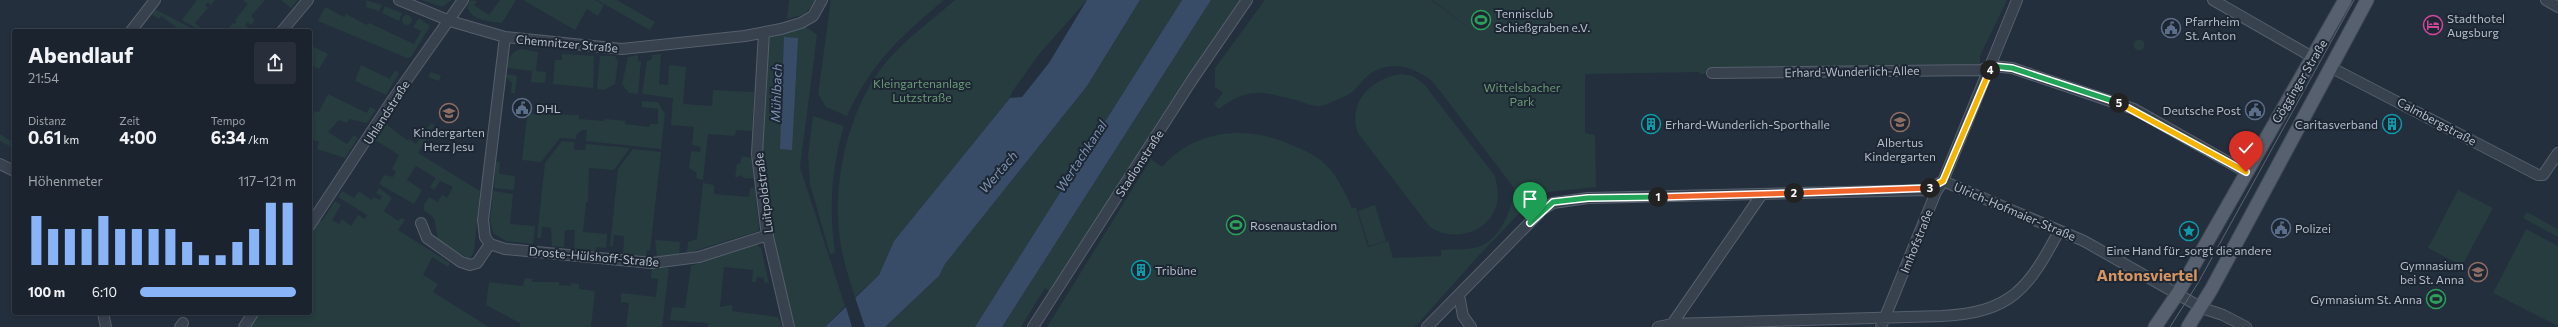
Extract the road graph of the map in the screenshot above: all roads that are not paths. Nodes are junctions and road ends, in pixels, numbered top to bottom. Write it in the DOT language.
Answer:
graph roads {
  1 [pos="155,0"];
  2 [pos="308,0"];
  3 [pos="399,0"];
  4 [pos="463,0"];
  5 [pos="822,0"];
  6 [pos="1247,0"];
  7 [pos="2017,0"];
  8 [pos="2213,0"];
  9 [pos="2345,0"];
  10 [pos="2367,0"];
  11 [pos="2546,0"];
  12 [pos="2558,7"];
  13 [pos="450,21"];
  14 [pos="133,29"];
  15 [pos="284,29"];
  16 [pos="764,32"];
  17 [pos="505,37"];
  18 [pos="2314,58"];
  19 [pos="1992,66"];
  20 [pos="2330,67"];
  21 [pos="1712,73"];
  22 [pos="2558,153"];
  23 [pos="0,164"];
  24 [pos="12,170"];
  25 [pos="2246,172"];
  26 [pos="1943,181"];
  27 [pos="1762,194"];
  28 [pos="312,222"];
  29 [pos="421,223"];
  30 [pos="2059,230"];
  31 [pos="768,235"];
  32 [pos="490,244"];
  33 [pos="2178,293"];
  34 [pos="1459,295"];
  35 [pos="2202,308"];
  36 [pos="103,315"];
  37 [pos="252,315"];
  38 [pos="1883,323"];
  39 [pos="2159,324"];
  40 [pos="1671,326"];
  41 [pos="106,327"];
  42 [pos="244,327"];
  43 [pos="789,327"];
  44 [pos="1033,327"];
  45 [pos="1428,327"];
  46 [pos="1471,327"];
  47 [pos="1658,327"];
  48 [pos="2188,327"];
  49 [pos="2246,327"];
  1 -- 14 [label="street"];
  2 -- 15 [label="street"];
  3 -- 13 [label="street, Chemnitzer Straße"];
  4 -- 13 [label="street, Uhlandstraße"];
  5 -- 16 [label="street, Chemnitzer Straße"];
  6 -- 44 [label="street, Stadionstraße"];
  7 -- 19 [label="street, Imhofstraße"];
  8 -- 18 [label="street"];
  9 -- 18 [label="main road, Gögginger Straße"];
  10 -- 20 [label="main road, Gögginger Straße"];
  11 -- 12 [label="street"];
  13 -- 17 [label="street, Chemnitzer Straße"];
  13 -- 28 [label="street, Uhlandstraße"];
  16 -- 17 [label="street, Chemnitzer Straße"];
  16 -- 31 [label="street, Luitpoldstraße"];
  17 -- 32 [label="street"];
  18 -- 25 [label="main road, Gögginger Straße"];
  19 -- 21 [label="street, Erhard-Wunderlich-Allee"];
  19 -- 25 [label="street, Erhard-Wunderlich-Allee"];
  19 -- 26 [label="street, Imhofstraße"];
  20 -- 22 [label="street, Calmbergstraße"];
  20 -- 35 [label="main road, Gögginger Straße"];
  23 -- 24 [label="street"];
  25 -- 33 [label="main road, Gögginger Straße"];
  26 -- 27 [label="street, Ulrich-Hofmaier-Straße"];
  26 -- 30 [label="street, Ulrich-Hofmaier-Straße"];
  26 -- 38 [label="street, Imhofstraße"];
  27 -- 34 [label="street, Ulrich-Hofmaier-Straße"];
  27 -- 40 [label="street"];
  29 -- 32 [label="street"];
  30 -- 33 [label="street, Ulrich-Hofmaier-Straße"];
  30 -- 38 [label="street"];
  31 -- 32 [label="street, Droste-Hülshoff-Straße"];
  31 -- 43 [label="street, Luitpoldstraße"];
  33 -- 35 [label="street, Ulrich-Hofmaier-Straße"];
  33 -- 39 [label="main road, Gögginger Straße"];
  34 -- 45 [label="street"];
  34 -- 46 [label="street"];
  35 -- 48 [label="main road, Gögginger Straße"];
  35 -- 49 [label="street, Ulrich-Hofmaier-Straße"];
  36 -- 41 [label="street"];
  37 -- 42 [label="street"];
  38 -- 40 [label="street"];
  40 -- 47 [label="street"];
}
